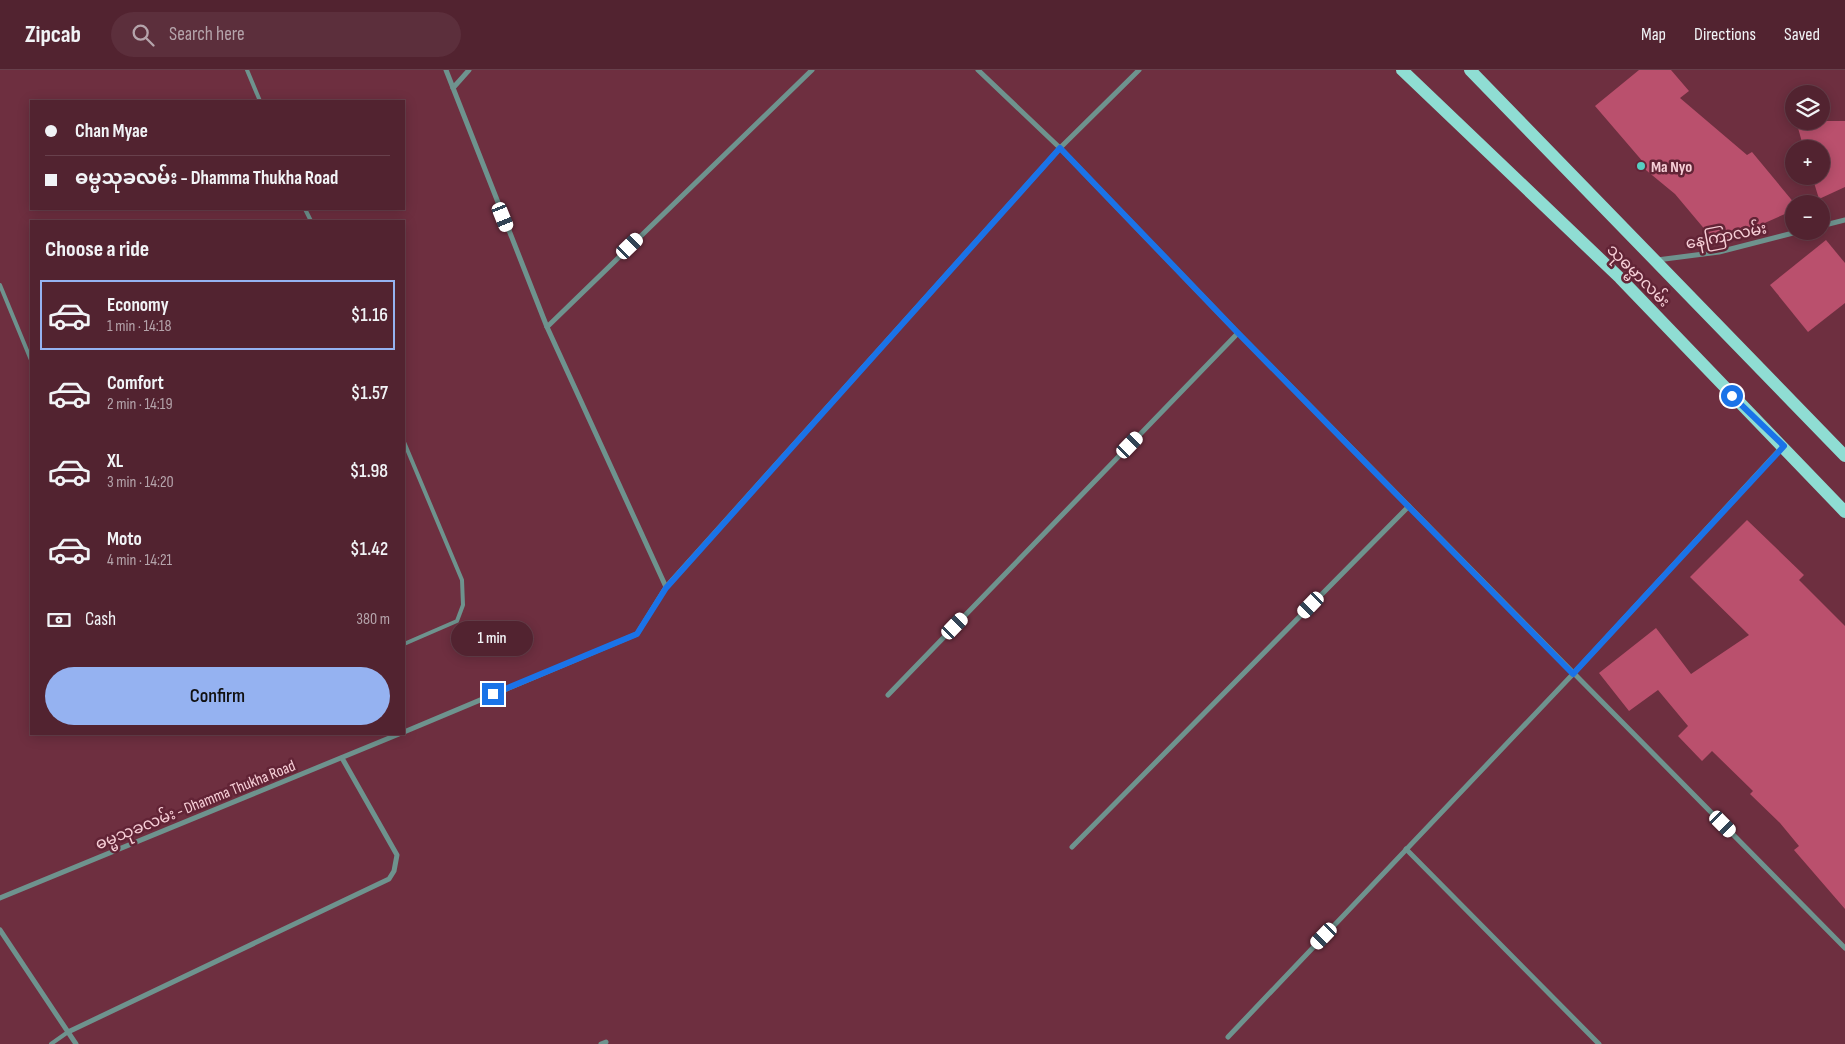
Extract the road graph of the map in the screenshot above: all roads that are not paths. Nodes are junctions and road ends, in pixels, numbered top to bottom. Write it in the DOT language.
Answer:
graph roads {
  1 [pos="247,70"];
  2 [pos="446,70"];
  3 [pos="469,70"];
  4 [pos="812,70"];
  5 [pos="978,70"];
  6 [pos="1139,70"];
  7 [pos="1402,70"];
  8 [pos="1470,70"];
  9 [pos="453,88"];
  10 [pos="260,100"];
  11 [pos="1060,148"];
  12 [pos="1845,220"];
  13 [pos="1830,224"];
  14 [pos="1785,235"];
  15 [pos="1654,260"];
  16 [pos="0,285"];
  17 [pos="547,327"];
  18 [pos="1238,333"];
  19 [pos="30,358"];
  20 [pos="405,444"];
  21 [pos="1784,446"];
  22 [pos="1845,456"];
  23 [pos="1409,506"];
  24 [pos="1843,506"];
  25 [pos="666,588"];
  26 [pos="405,644"];
  27 [pos="1573,674"];
  28 [pos="888,695"];
  29 [pos="405,732"];
  30 [pos="397,735"];
  31 [pos="342,758"];
  32 [pos="1072,847"];
  33 [pos="1406,849"];
  34 [pos="0,898"];
  35 [pos="0,930"];
  36 [pos="1845,948"];
  37 [pos="68,1032"];
  38 [pos="1228,1037"];
  39 [pos="51,1044"];
  40 [pos="76,1044"];
  41 [pos="1599,1044"];
  1 -- 10 [label="lane"];
  2 -- 9 [label="street"];
  3 -- 9 [label="street"];
  4 -- 17 [label="street"];
  5 -- 11 [label="street"];
  6 -- 11 [label="street"];
  7 -- 21 [label="main road, သုဓမ္မာလမ်း"];
  8 -- 15 [label="main road, သုဓမ္မာလမ်း"];
  9 -- 17 [label="street"];
  11 -- 18 [label="street"];
  11 -- 25 [label="street"];
  12 -- 13 [label="street"];
  14 -- 15 [label="street, နေကြာလမ်း"];
  15 -- 22 [label="main road, သုဓမ္မာလမ်း"];
  16 -- 19 [label="lane"];
  17 -- 25 [label="street"];
  18 -- 23 [label="street"];
  18 -- 28 [label="street"];
  20 -- 26 [label="lane"];
  21 -- 24 [label="main road, သုဓမ္မာလမ်း"];
  21 -- 27 [label="street"];
  23 -- 27 [label="street"];
  23 -- 32 [label="street"];
  25 -- 29 [label="street"];
  27 -- 33 [label="street"];
  27 -- 36 [label="street"];
  30 -- 31 [label="street, ဓမ္မသုခလမ်း - Dhamma Thukha Road"];
  31 -- 34 [label="street, ဓမ္မသုခလမ်း - Dhamma Thukha Road"];
  31 -- 37 [label="street"];
  33 -- 38 [label="street"];
  33 -- 41 [label="street"];
  35 -- 37 [label="street"];
  37 -- 39 [label="lane"];
  37 -- 40 [label="street"];
}
